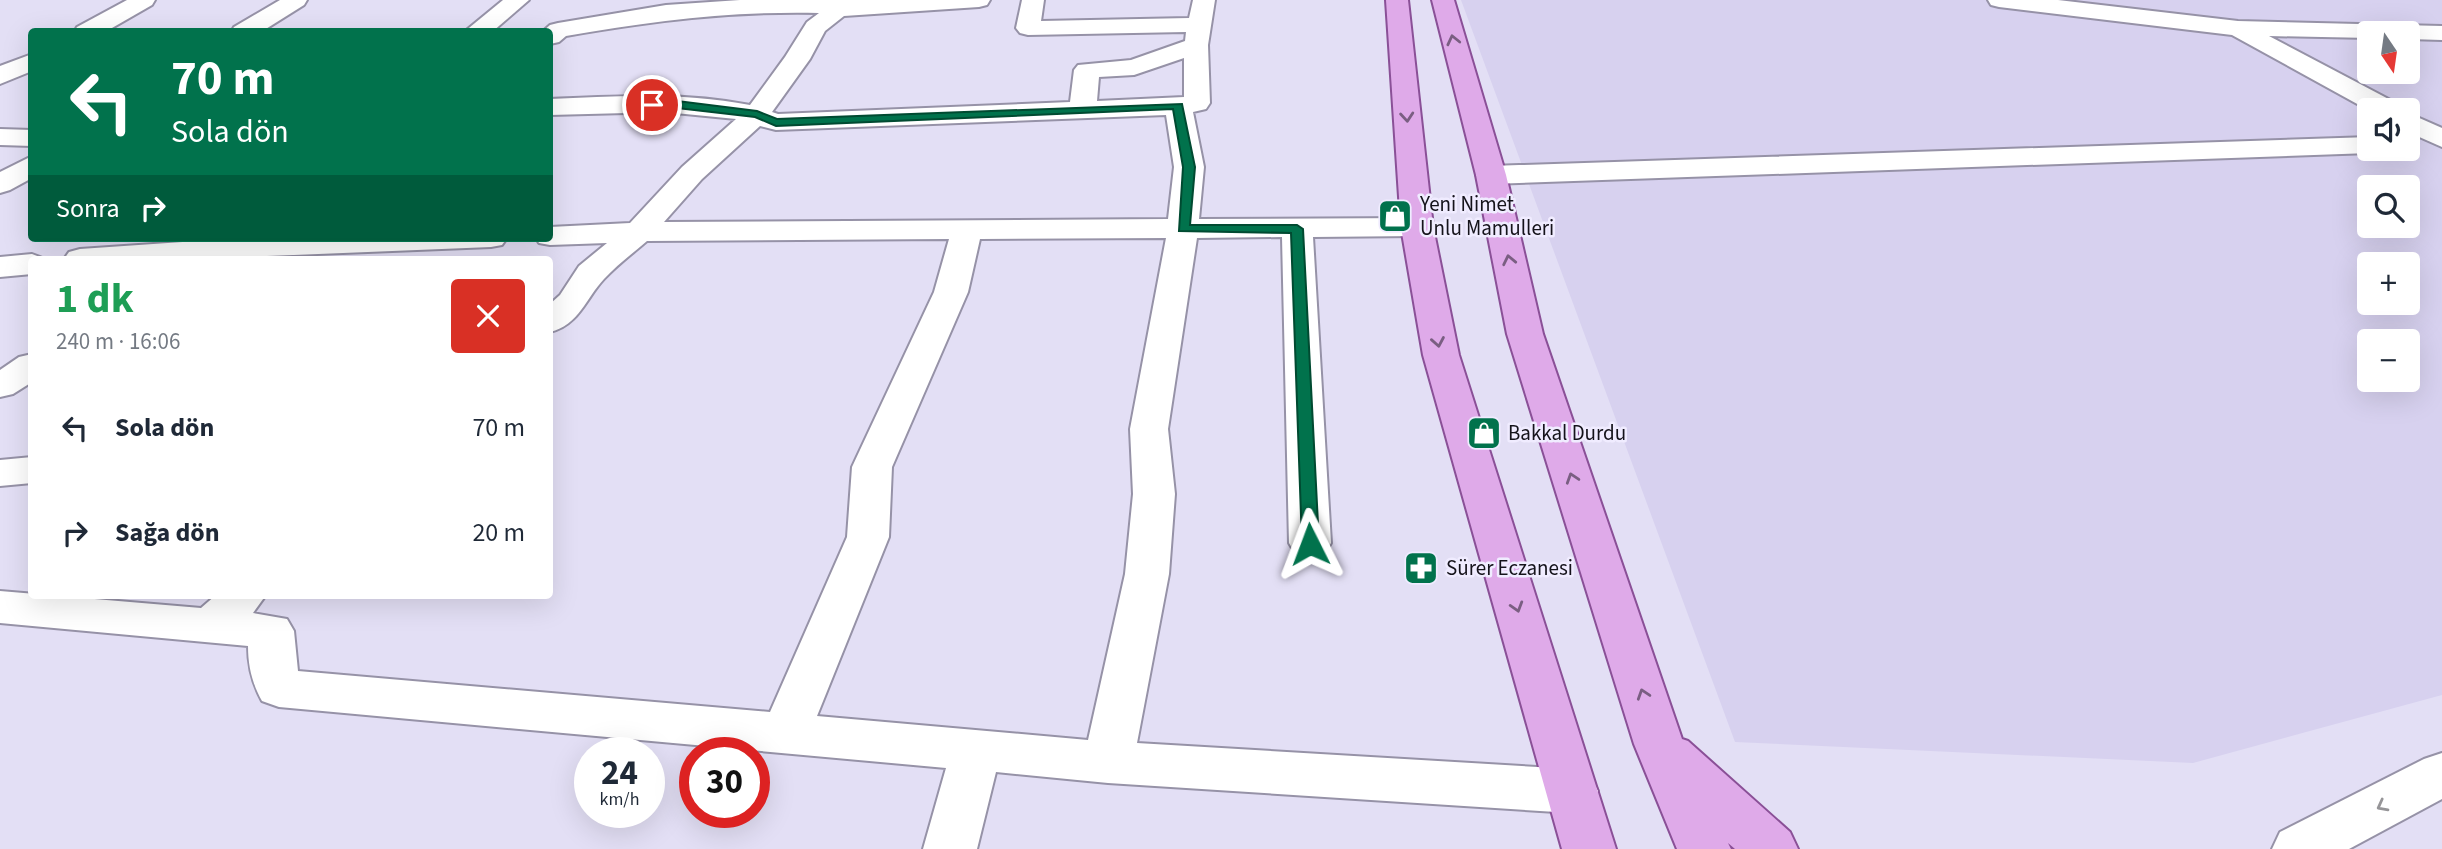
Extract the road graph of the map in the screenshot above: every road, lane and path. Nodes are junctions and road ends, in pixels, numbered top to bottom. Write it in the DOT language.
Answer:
graph roads {
  1 [pos="144,0"];
  2 [pos="296,0"];
  3 [pos="518,0"];
  4 [pos="979,0"];
  5 [pos="1033,0"];
  6 [pos="1397,0"];
  7 [pos="1444,0"];
  8 [pos="1999,0"];
  9 [pos="862,6"];
  10 [pos="635,9"];
  11 [pos="1199,23"];
  12 [pos="93,28"];
  13 [pos="250,28"];
  14 [pos="481,28"];
  15 [pos="2238,29"];
  16 [pos="2442,33"];
  17 [pos="553,34"];
  18 [pos="28,63"];
  19 [pos="0,76"];
  20 [pos="2366,98"];
  21 [pos="1178,106"];
  22 [pos="553,107"];
  23 [pos="1083,110"];
  24 [pos="757,114"];
  25 [pos="2420,128"];
  26 [pos="0,137"];
  27 [pos="28,138"];
  28 [pos="2442,142"];
  29 [pos="2420,144"];
  30 [pos="2357,145"];
  31 [pos="28,167"];
  32 [pos="1491,175"];
  33 [pos="0,184"];
  34 [pos="1417,227"];
  35 [pos="1183,229"];
  36 [pos="1297,229"];
  37 [pos="967,230"];
  38 [pos="639,233"];
  39 [pos="553,236"];
  40 [pos="378,242"];
  41 [pos="180,249"];
  42 [pos="110,256"];
  43 [pos="28,264"];
  44 [pos="0,267"];
  45 [pos="553,319"];
  46 [pos="28,355"];
  47 [pos="0,357"];
  48 [pos="28,368"];
  49 [pos="0,386"];
  50 [pos="28,470"];
  51 [pos="0,474"];
  52 [pos="1310,544"];
  53 [pos="0,607"];
  54 [pos="228,610"];
  55 [pos="786,731"];
  56 [pos="1659,744"];
  57 [pos="976,749"];
  58 [pos="1108,762"];
  59 [pos="2442,774"];
  60 [pos="1572,791"];
  61 [pos="950,849"];
  62 [pos="1589,849"];
  63 [pos="1704,849"];
  64 [pos="1771,849"];
  65 [pos="2299,849"];
  1 -- 12 [label="street"];
  2 -- 13 [label="street"];
  3 -- 14 [label="street"];
  4 -- 9 [label="street"];
  5 -- 11 [label="street"];
  6 -- 34 [label="main road, one-way"];
  32 -- 7 [label="main road, one-way"];
  8 -- 15 [label="street"];
  9 -- 10 [label="street"];
  9 -- 24 [label="street"];
  10 -- 17 [label="street"];
  11 -- 21 [label="street"];
  11 -- 23 [label="street"];
  15 -- 16 [label="street"];
  15 -- 20 [label="street"];
  18 -- 19 [label="street"];
  21 -- 23 [label="street"];
  21 -- 35 [label="street"];
  22 -- 24 [label="street"];
  23 -- 24 [label="street"];
  24 -- 38 [label="street"];
  25 -- 28 [label="street"];
  26 -- 27 [label="street"];
  28 -- 29 [label="street"];
  30 -- 32 [label="street"];
  31 -- 33 [label="street"];
  56 -- 32 [label="main road, one-way"];
  34 -- 36 [label="street"];
  34 -- 60 [label="main road, one-way"];
  35 -- 36 [label="street"];
  35 -- 37 [label="street"];
  35 -- 58 [label="street"];
  36 -- 52 [label="street"];
  37 -- 38 [label="street"];
  37 -- 55 [label="street"];
  38 -- 39 [label="street"];
  38 -- 45 [label="street"];
  40 -- 41 [label="street"];
  41 -- 42 [label="street"];
  43 -- 44 [label="street"];
  46 -- 47 [label="street"];
  48 -- 49 [label="street"];
  50 -- 51 [label="street"];
  53 -- 54 [label="street"];
  54 -- 55 [label="street"];
  55 -- 57 [label="street"];
  56 -- 63 [label="main road"];
  56 -- 64 [label="main road"];
  57 -- 58 [label="street"];
  57 -- 61 [label="street"];
  58 -- 60 [label="street"];
  59 -- 65 [label="street, one-way"];
  60 -- 62 [label="main road"];
}
